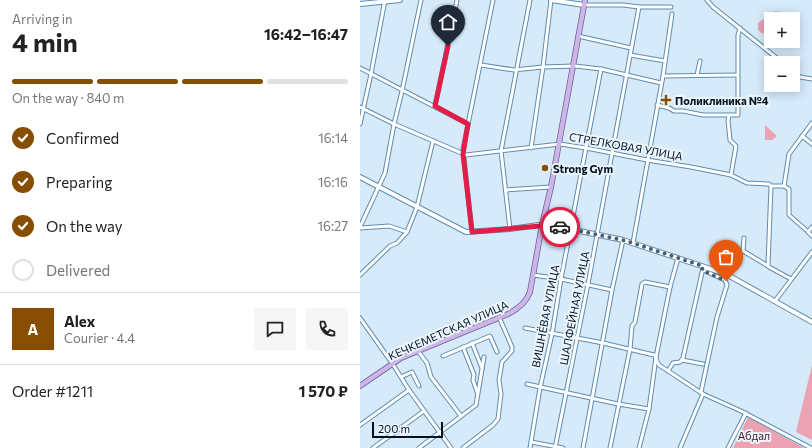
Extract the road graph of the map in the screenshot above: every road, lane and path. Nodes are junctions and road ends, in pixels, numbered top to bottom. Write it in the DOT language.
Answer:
graph roads {
  1 [pos="400,0"];
  2 [pos="420,0"];
  3 [pos="457,0"];
  4 [pos="493,0"];
  5 [pos="530,0"];
  6 [pos="551,0"];
  7 [pos="707,0"];
  8 [pos="385,1"];
  9 [pos="584,3"];
  10 [pos="360,4"];
  11 [pos="639,7"];
  12 [pos="671,7"];
  13 [pos="672,14"];
  14 [pos="740,28"];
  15 [pos="578,36"];
  16 [pos="631,48"];
  17 [pos="630,54"];
  18 [pos="774,56"];
  19 [pos="665,61"];
  20 [pos="700,61"];
  21 [pos="481,65"];
  22 [pos="572,66"];
  23 [pos="543,67"];
  24 [pos="360,68"];
  25 [pos="516,69"];
  26 [pos="601,69"];
  27 [pos="371,74"];
  28 [pos="696,75"];
  29 [pos="737,75"];
  30 [pos="626,76"];
  31 [pos="663,76"];
  32 [pos="800,77"];
  33 [pos="812,79"];
  34 [pos="661,83"];
  35 [pos="402,91"];
  36 [pos="435,106"];
  37 [pos="657,106"];
  38 [pos="362,108"];
  39 [pos="729,116"];
  40 [pos="812,123"];
  41 [pos="360,124"];
  42 [pos="394,124"];
  43 [pos="468,124"];
  44 [pos="802,136"];
  45 [pos="433,141"];
  46 [pos="558,144"];
  47 [pos="812,144"];
  48 [pos="531,148"];
  49 [pos="586,148"];
  50 [pos="501,151"];
  51 [pos="611,153"];
  52 [pos="463,154"];
  53 [pos="647,160"];
  54 [pos="731,175"];
  55 [pos="360,177"];
  56 [pos="771,186"];
  57 [pos="784,186"];
  58 [pos="378,187"];
  59 [pos="551,187"];
  60 [pos="506,190"];
  61 [pos="417,207"];
  62 [pos="542,224"];
  63 [pos="360,227"];
  64 [pos="812,227"];
  65 [pos="510,229"];
  66 [pos="571,230"];
  67 [pos="806,230"];
  68 [pos="407,232"];
  69 [pos="472,232"];
  70 [pos="597,234"];
  71 [pos="812,236"];
  72 [pos="744,238"];
  73 [pos="623,240"];
  74 [pos="633,243"];
  75 [pos="812,252"];
  76 [pos="678,258"];
  77 [pos="769,266"];
  78 [pos="703,268"];
  79 [pos="360,275"];
  80 [pos="532,275"];
  81 [pos="561,279"];
  82 [pos="791,279"];
  83 [pos="588,284"];
  84 [pos="670,286"];
  85 [pos="612,290"];
  86 [pos="775,301"];
  87 [pos="360,318"];
  88 [pos="499,318"];
  89 [pos="812,322"];
  90 [pos="525,328"];
  91 [pos="552,334"];
  92 [pos="577,339"];
  93 [pos="472,343"];
  94 [pos="603,343"];
  95 [pos="463,347"];
  96 [pos="630,349"];
  97 [pos="418,351"];
  98 [pos="497,352"];
  99 [pos="443,356"];
  100 [pos="656,356"];
  101 [pos="484,357"];
  102 [pos="682,360"];
  103 [pos="392,363"];
  104 [pos="703,364"];
  105 [pos="482,368"];
  106 [pos="668,371"];
  107 [pos="400,377"];
  108 [pos="527,384"];
  109 [pos="360,386"];
  110 [pos="419,386"];
  111 [pos="540,388"];
  112 [pos="409,390"];
  113 [pos="478,393"];
  114 [pos="566,393"];
  115 [pos="702,393"];
  116 [pos="592,398"];
  117 [pos="618,404"];
  118 [pos="648,409"];
  119 [pos="424,411"];
  120 [pos="746,413"];
  121 [pos="461,416"];
  122 [pos="360,425"];
  123 [pos="440,433"];
  124 [pos="531,442"];
  125 [pos="555,447"];
  126 [pos="373,448"];
  127 [pos="419,448"];
  128 [pos="451,448"];
  129 [pos="463,448"];
  130 [pos="530,448"];
  131 [pos="563,448"];
  132 [pos="583,448"];
  133 [pos="610,448"];
  134 [pos="639,448"];
  135 [pos="680,448"];
  136 [pos="728,448"];
  137 [pos="811,448"];
  1 -- 8 [label="main road"];
  2 -- 35 [label="street"];
  3 -- 36 [label="street"];
  4 -- 21 [label="street"];
  5 -- 25 [label="street"];
  6 -- 9 [label="main road"];
  6 -- 23 [label="street"];
  7 -- 14 [label="street"];
  8 -- 10 [label="main road"];
  8 -- 27 [label="street"];
  9 -- 11 [label="street"];
  9 -- 15 [label="main road, КЕЧКЕМЕТСКАЯ УЛИЦА"];
  11 -- 12 [label="street"];
  11 -- 16 [label="street, ШАЛФЕЙНАЯ УЛИЦА"];
  13 -- 19 [label="street"];
  14 -- 18 [label="street"];
  14 -- 29 [label="street"];
  15 -- 16 [label="street"];
  15 -- 22 [label="main road, КЕЧКЕМЕТСКАЯ УЛИЦА"];
  16 -- 17 [label="street, ШАЛФЕЙНАЯ УЛИЦА"];
  17 -- 19 [label="street"];
  17 -- 30 [label="street, ШАЛФЕЙНАЯ УЛИЦА"];
  19 -- 31 [label="street"];
  20 -- 28 [label="street"];
  21 -- 25 [label="street"];
  21 -- 43 [label="street"];
  22 -- 23 [label="street"];
  22 -- 26 [label="street"];
  22 -- 46 [label="main road, КЕЧКЕМЕТСКАЯ УЛИЦА"];
  23 -- 25 [label="street"];
  23 -- 48 [label="street"];
  24 -- 27 [label="street"];
  25 -- 50 [label="street"];
  26 -- 30 [label="street"];
  26 -- 49 [label="street, ВИШНЁВАЯ УЛИЦА"];
  27 -- 35 [label="street"];
  27 -- 38 [label="street"];
  28 -- 29 [label="street"];
  28 -- 31 [label="street"];
  29 -- 39 [label="street"];
  30 -- 34 [label="street"];
  30 -- 51 [label="street, ШАЛФЕЙНАЯ УЛИЦА"];
  31 -- 34 [label="street"];
  32 -- 33 [label="street"];
  34 -- 37 [label="street"];
  35 -- 36 [label="street"];
  35 -- 42 [label="street"];
  36 -- 43 [label="street"];
  37 -- 39 [label="street"];
  37 -- 53 [label="street"];
  38 -- 41 [label="street"];
  38 -- 42 [label="street, СТРЕЛКОВАЯ УЛИЦА"];
  39 -- 54 [label="street"];
  40 -- 44 [label="street"];
  42 -- 45 [label="street, СТРЕЛКОВАЯ УЛИЦА"];
  42 -- 58 [label="street"];
  43 -- 52 [label="street"];
  44 -- 47 [label="street"];
  44 -- 57 [label="street"];
  45 -- 52 [label="street, СТРЕЛКОВАЯ УЛИЦА"];
  45 -- 61 [label="street"];
  46 -- 48 [label="street, СТРЕЛКОВАЯ УЛИЦА"];
  46 -- 49 [label="street, СТРЕЛКОВАЯ УЛИЦА"];
  46 -- 59 [label="main road, КЕЧКЕМЕТСКАЯ УЛИЦА"];
  48 -- 50 [label="street, СТРЕЛКОВАЯ УЛИЦА"];
  49 -- 51 [label="street, СТРЕЛКОВАЯ УЛИЦА"];
  49 -- 66 [label="street, ВИШНЁВАЯ УЛИЦА"];
  50 -- 52 [label="street, СТРЕЛКОВАЯ УЛИЦА"];
  50 -- 60 [label="street"];
  51 -- 53 [label="street, СТРЕЛКОВАЯ УЛИЦА"];
  51 -- 70 [label="street, ШАЛФЕЙНАЯ УЛИЦА"];
  52 -- 69 [label="street"];
  53 -- 54 [label="street, СТРЕЛКОВАЯ УЛИЦА"];
  53 -- 74 [label="street"];
  54 -- 56 [label="street, СТРЕЛКОВАЯ УЛИЦА"];
  55 -- 58 [label="main road"];
  56 -- 57 [label="street, СТРЕЛКОВАЯ УЛИЦА"];
  56 -- 77 [label="street"];
  57 -- 67 [label="street"];
  58 -- 61 [label="main road"];
  58 -- 63 [label="street"];
  59 -- 60 [label="street"];
  59 -- 62 [label="main road, КЕЧКЕМЕТСКАЯ УЛИЦА"];
  60 -- 65 [label="street"];
  61 -- 68 [label="street"];
  61 -- 69 [label="main road"];
  62 -- 65 [label="main road"];
  62 -- 66 [label="main road"];
  62 -- 80 [label="main road, КЕЧКЕМЕТСКАЯ УЛИЦА"];
  63 -- 68 [label="street"];
  64 -- 71 [label="street"];
  65 -- 69 [label="main road"];
  66 -- 70 [label="main road"];
  66 -- 81 [label="street, ВИШНЁВАЯ УЛИЦА"];
  68 -- 79 [label="street"];
  70 -- 73 [label="main road"];
  70 -- 83 [label="street, ШАЛФЕЙНАЯ УЛИЦА"];
  72 -- 77 [label="street"];
  73 -- 74 [label="main road"];
  73 -- 85 [label="street"];
  74 -- 76 [label="main road"];
  75 -- 82 [label="street"];
  76 -- 78 [label="main road"];
  76 -- 84 [label="street"];
  77 -- 82 [label="street"];
  78 -- 86 [label="main road"];
  78 -- 102 [label="street"];
  78 -- 115 [label="street"];
  80 -- 81 [label="street"];
  80 -- 88 [label="main road, КЕЧКЕМЕТСКАЯ УЛИЦА"];
  81 -- 83 [label="street"];
  81 -- 91 [label="street, ВИШНЁВАЯ УЛИЦА"];
  82 -- 86 [label="street"];
  83 -- 85 [label="street"];
  83 -- 92 [label="street, ШАЛФЕЙНАЯ УЛИЦА"];
  84 -- 96 [label="street"];
  84 -- 100 [label="street"];
  85 -- 94 [label="street"];
  86 -- 89 [label="main road"];
  87 -- 103 [label="street"];
  88 -- 97 [label="main road, КЕЧКЕМЕТСКАЯ УЛИЦА"];
  88 -- 129 [label="street"];
  90 -- 91 [label="street"];
  91 -- 92 [label="street"];
  91 -- 111 [label="street, ВИШНЁВАЯ УЛИЦА"];
  92 -- 94 [label="street"];
  92 -- 114 [label="street, ШАЛФЕЙНАЯ УЛИЦА"];
  93 -- 95 [label="street"];
  93 -- 98 [label="street"];
  93 -- 105 [label="street"];
  94 -- 96 [label="street"];
  94 -- 116 [label="street"];
  95 -- 99 [label="street"];
  95 -- 113 [label="street"];
  96 -- 100 [label="street"];
  96 -- 117 [label="street"];
  97 -- 103 [label="main road, КЕЧКЕМЕТСКАЯ УЛИЦА"];
  97 -- 121 [label="street"];
  100 -- 106 [label="street"];
  100 -- 118 [label="street"];
  101 -- 105 [label="street"];
  102 -- 104 [label="street"];
  102 -- 106 [label="street"];
  103 -- 107 [label="street"];
  103 -- 109 [label="main road, КЕЧКЕМЕТСКАЯ УЛИЦА"];
  105 -- 113 [label="street"];
  106 -- 115 [label="street"];
  107 -- 110 [label="street"];
  107 -- 112 [label="street"];
  108 -- 111 [label="street"];
  111 -- 114 [label="street"];
  111 -- 124 [label="street, ВИШНЁВАЯ УЛИЦА"];
  112 -- 119 [label="street"];
  112 -- 122 [label="street"];
  113 -- 121 [label="street"];
  114 -- 116 [label="street"];
  114 -- 125 [label="street, ШАЛФЕЙНАЯ УЛИЦА"];
  115 -- 120 [label="street"];
  115 -- 135 [label="street"];
  116 -- 117 [label="street"];
  116 -- 132 [label="street"];
  117 -- 118 [label="street"];
  117 -- 133 [label="street"];
  118 -- 134 [label="street"];
  119 -- 123 [label="street"];
  119 -- 126 [label="street"];
  120 -- 136 [label="street"];
  120 -- 137 [label="street"];
  121 -- 123 [label="street"];
  123 -- 127 [label="street"];
  123 -- 128 [label="street"];
  124 -- 125 [label="street"];
  124 -- 130 [label="street, ВИШНЁВАЯ УЛИЦА"];
  125 -- 131 [label="street"];
}
